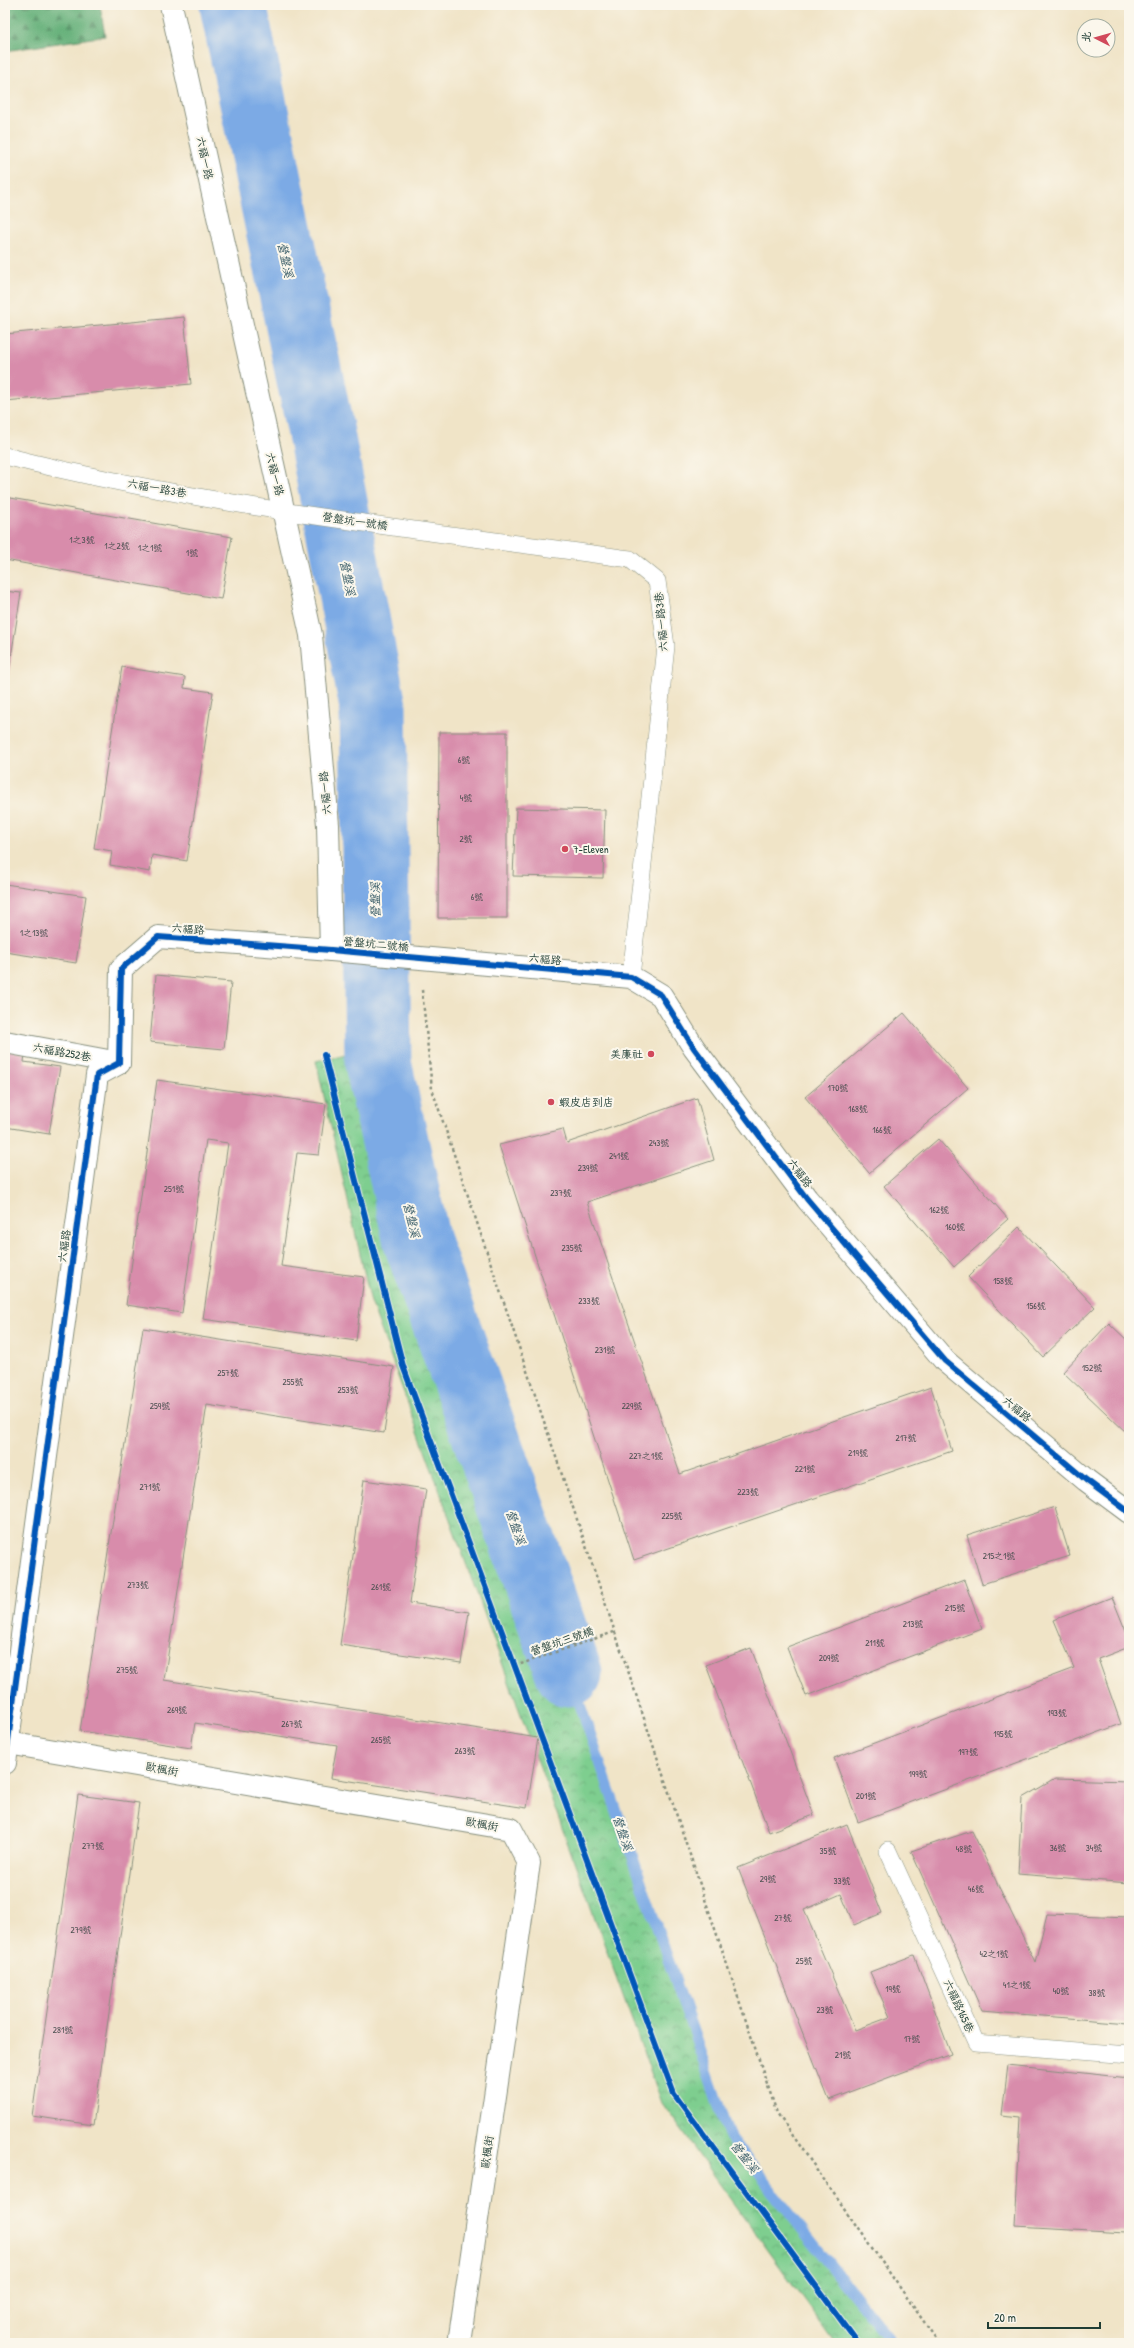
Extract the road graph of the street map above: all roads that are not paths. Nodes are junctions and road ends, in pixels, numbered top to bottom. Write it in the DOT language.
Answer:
graph roads {
  1 [pos="171,5"];
  2 [pos="5,456"];
  3 [pos="285,512"];
  4 [pos="310,515"];
  5 [pos="400,527"];
  6 [pos="333,950"];
  7 [pos="418,958"];
  8 [pos="631,977"];
  9 [pos="5,1042"];
  10 [pos="119,1063"];
  11 [pos="1129,1512"];
  12 [pos="6,1753"];
  13 [pos="888,1851"];
  14 [pos="1129,2055"];
  15 [pos="459,2343"];
  1 -- 3 [label="street, 六福一路"];
  2 -- 3 [label="lane, 六福一路3巷"];
  3 -- 4 [label="lane, 六福一路3巷"];
  3 -- 6 [label="street, 六福一路"];
  4 -- 5 [label="lane, 營盤坑一號橋"];
  5 -- 8 [label="lane, 六福一路3巷"];
  6 -- 7 [label="street, 營盤坑二號橋"];
  6 -- 10 [label="street, 六福路"];
  7 -- 8 [label="street, 六福路"];
  8 -- 11 [label="street, 六福路"];
  9 -- 10 [label="street, 六福路252巷"];
  10 -- 12 [label="street, 六福路"];
  12 -- 15 [label="street, 歐楓街"];
  13 -- 14 [label="lane, 六福路165巷"];
}
